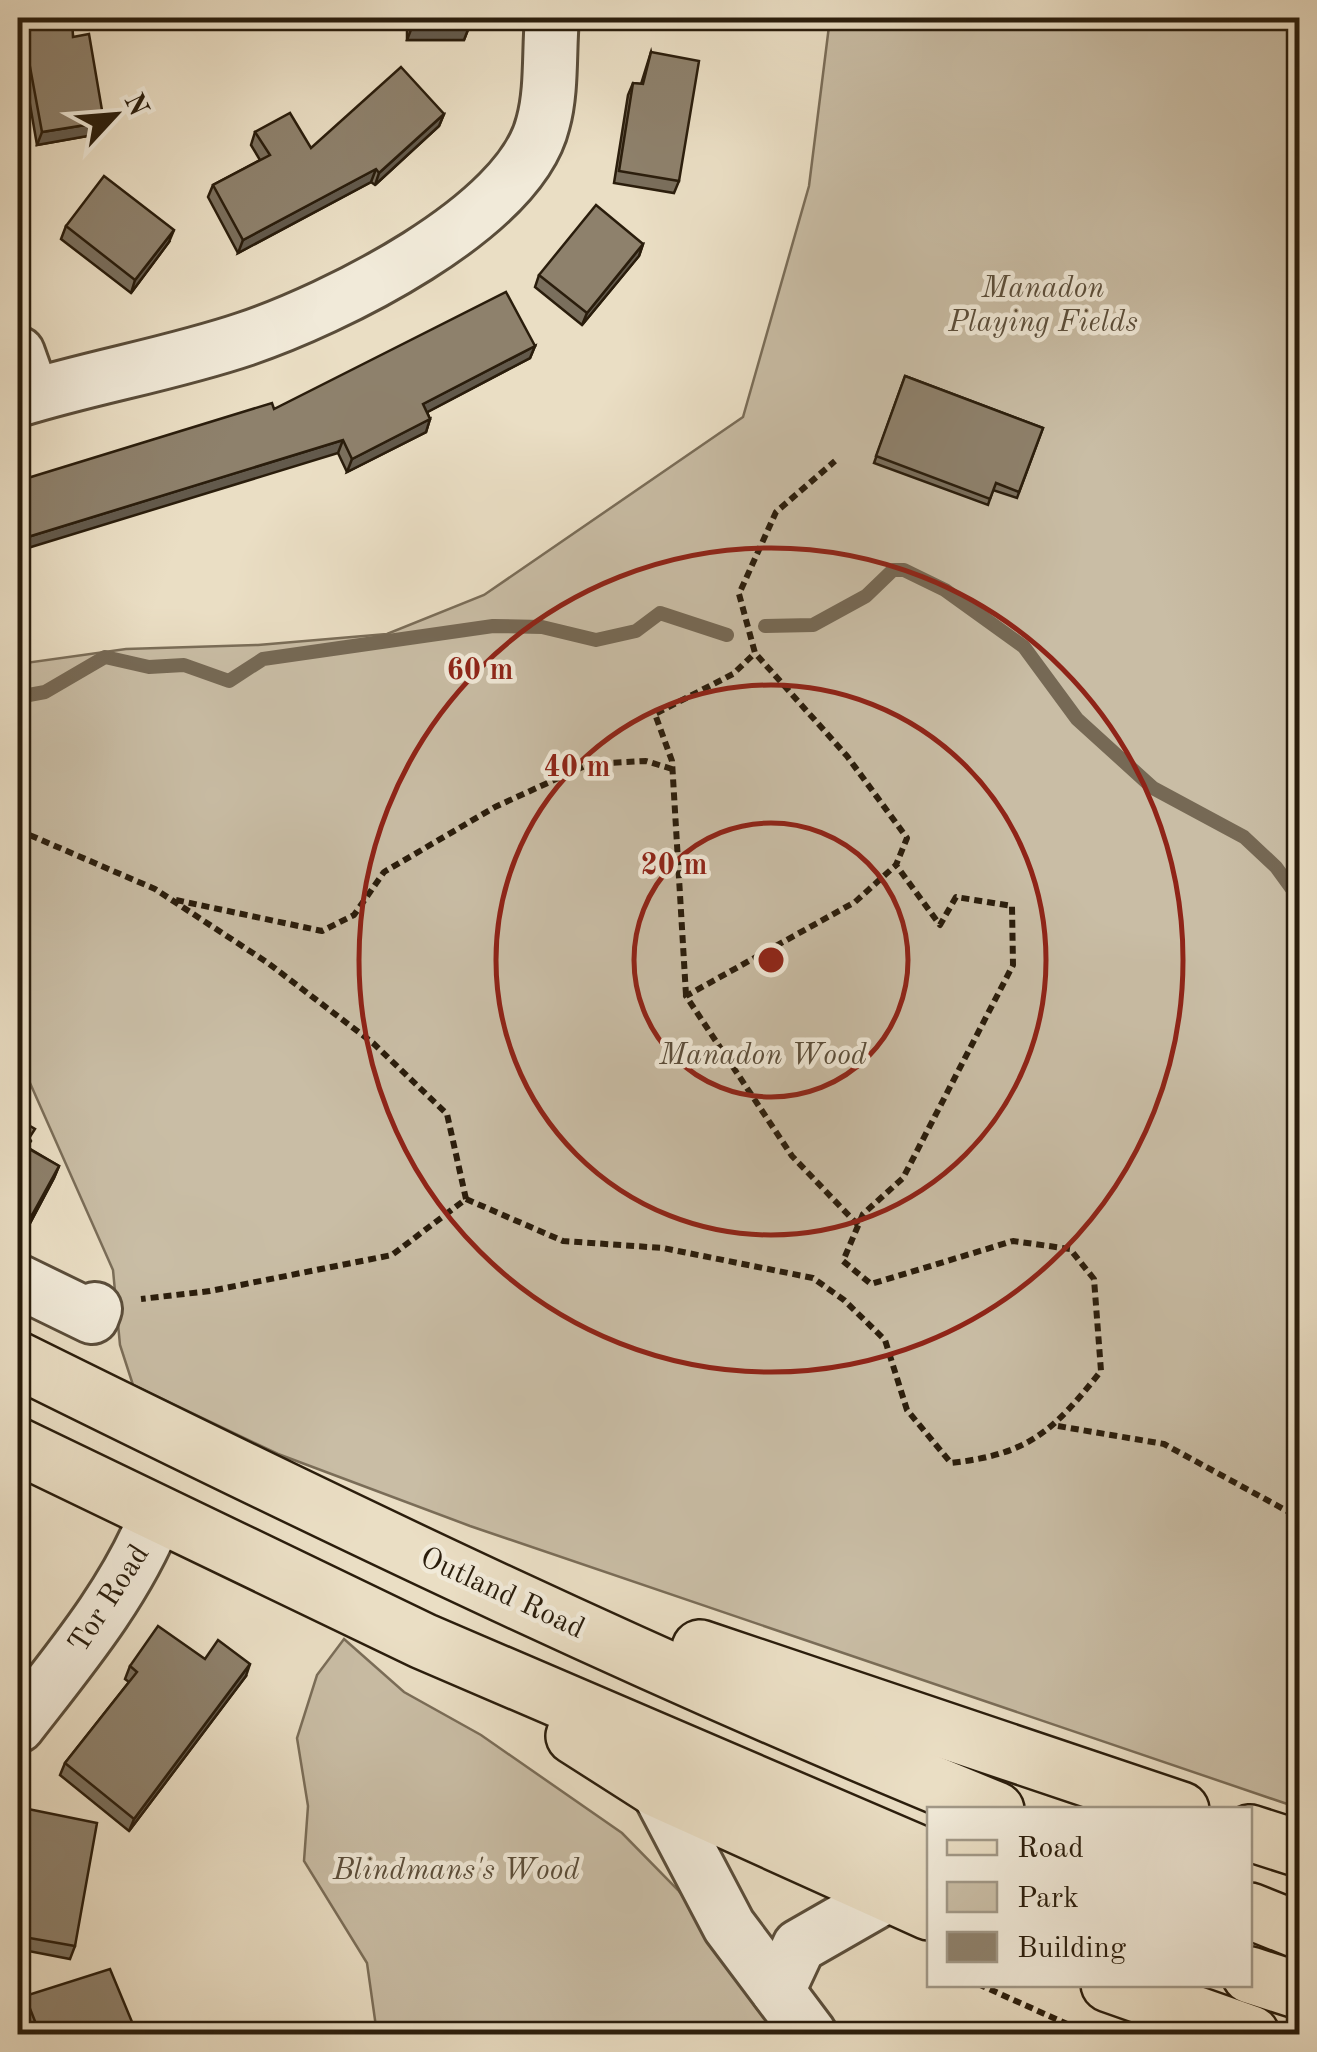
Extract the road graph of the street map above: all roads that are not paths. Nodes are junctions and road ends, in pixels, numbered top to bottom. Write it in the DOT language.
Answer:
graph roads {
  1 [pos="552,18"];
  2 [pos="23,383"];
  3 [pos="18,1281"];
  4 [pos="95,1309"];
  5 [pos="18,1360"];
  6 [pos="18,1446"];
  7 [pos="157,1514"];
  8 [pos="424,1556"];
  9 [pos="423,1641"];
  10 [pos="18,1726"];
  11 [pos="657,1789"];
  12 [pos="989,1807"];
  13 [pos="1172,1807"];
  14 [pos="1252,1834"];
  15 [pos="1300,1850"];
  16 [pos="927,1857"];
  17 [pos="909,1903"];
  18 [pos="1252,1912"];
  19 [pos="1300,1931"];
  20 [pos="1252,1976"];
  21 [pos="778,1991"];
  22 [pos="1300,1991"];
  23 [pos="1139,2006"];
  24 [pos="810,2034"];
  25 [pos="1251,2034"];
  1 -- 2 [label="street"];
  3 -- 4 [label="street"];
  5 -- 8 [label="main road, Outland Road"];
  6 -- 7 [label="main road"];
  7 -- 9 [label="main road"];
  7 -- 10 [label="street, Tor Road"];
  8 -- 12 [label="main road, Outland Road"];
  8 -- 13 [label="main road"];
  9 -- 11 [label="main road"];
  9 -- 16 [label="main road"];
  11 -- 17 [label="main road"];
  11 -- 21 [label="street"];
  14 -- 15 [label="main road"];
  17 -- 21 [label="street"];
  18 -- 19 [label="main road"];
  20 -- 22 [label="main road"];
  21 -- 24 [label="street"];
  23 -- 25 [label="main road"];
}
